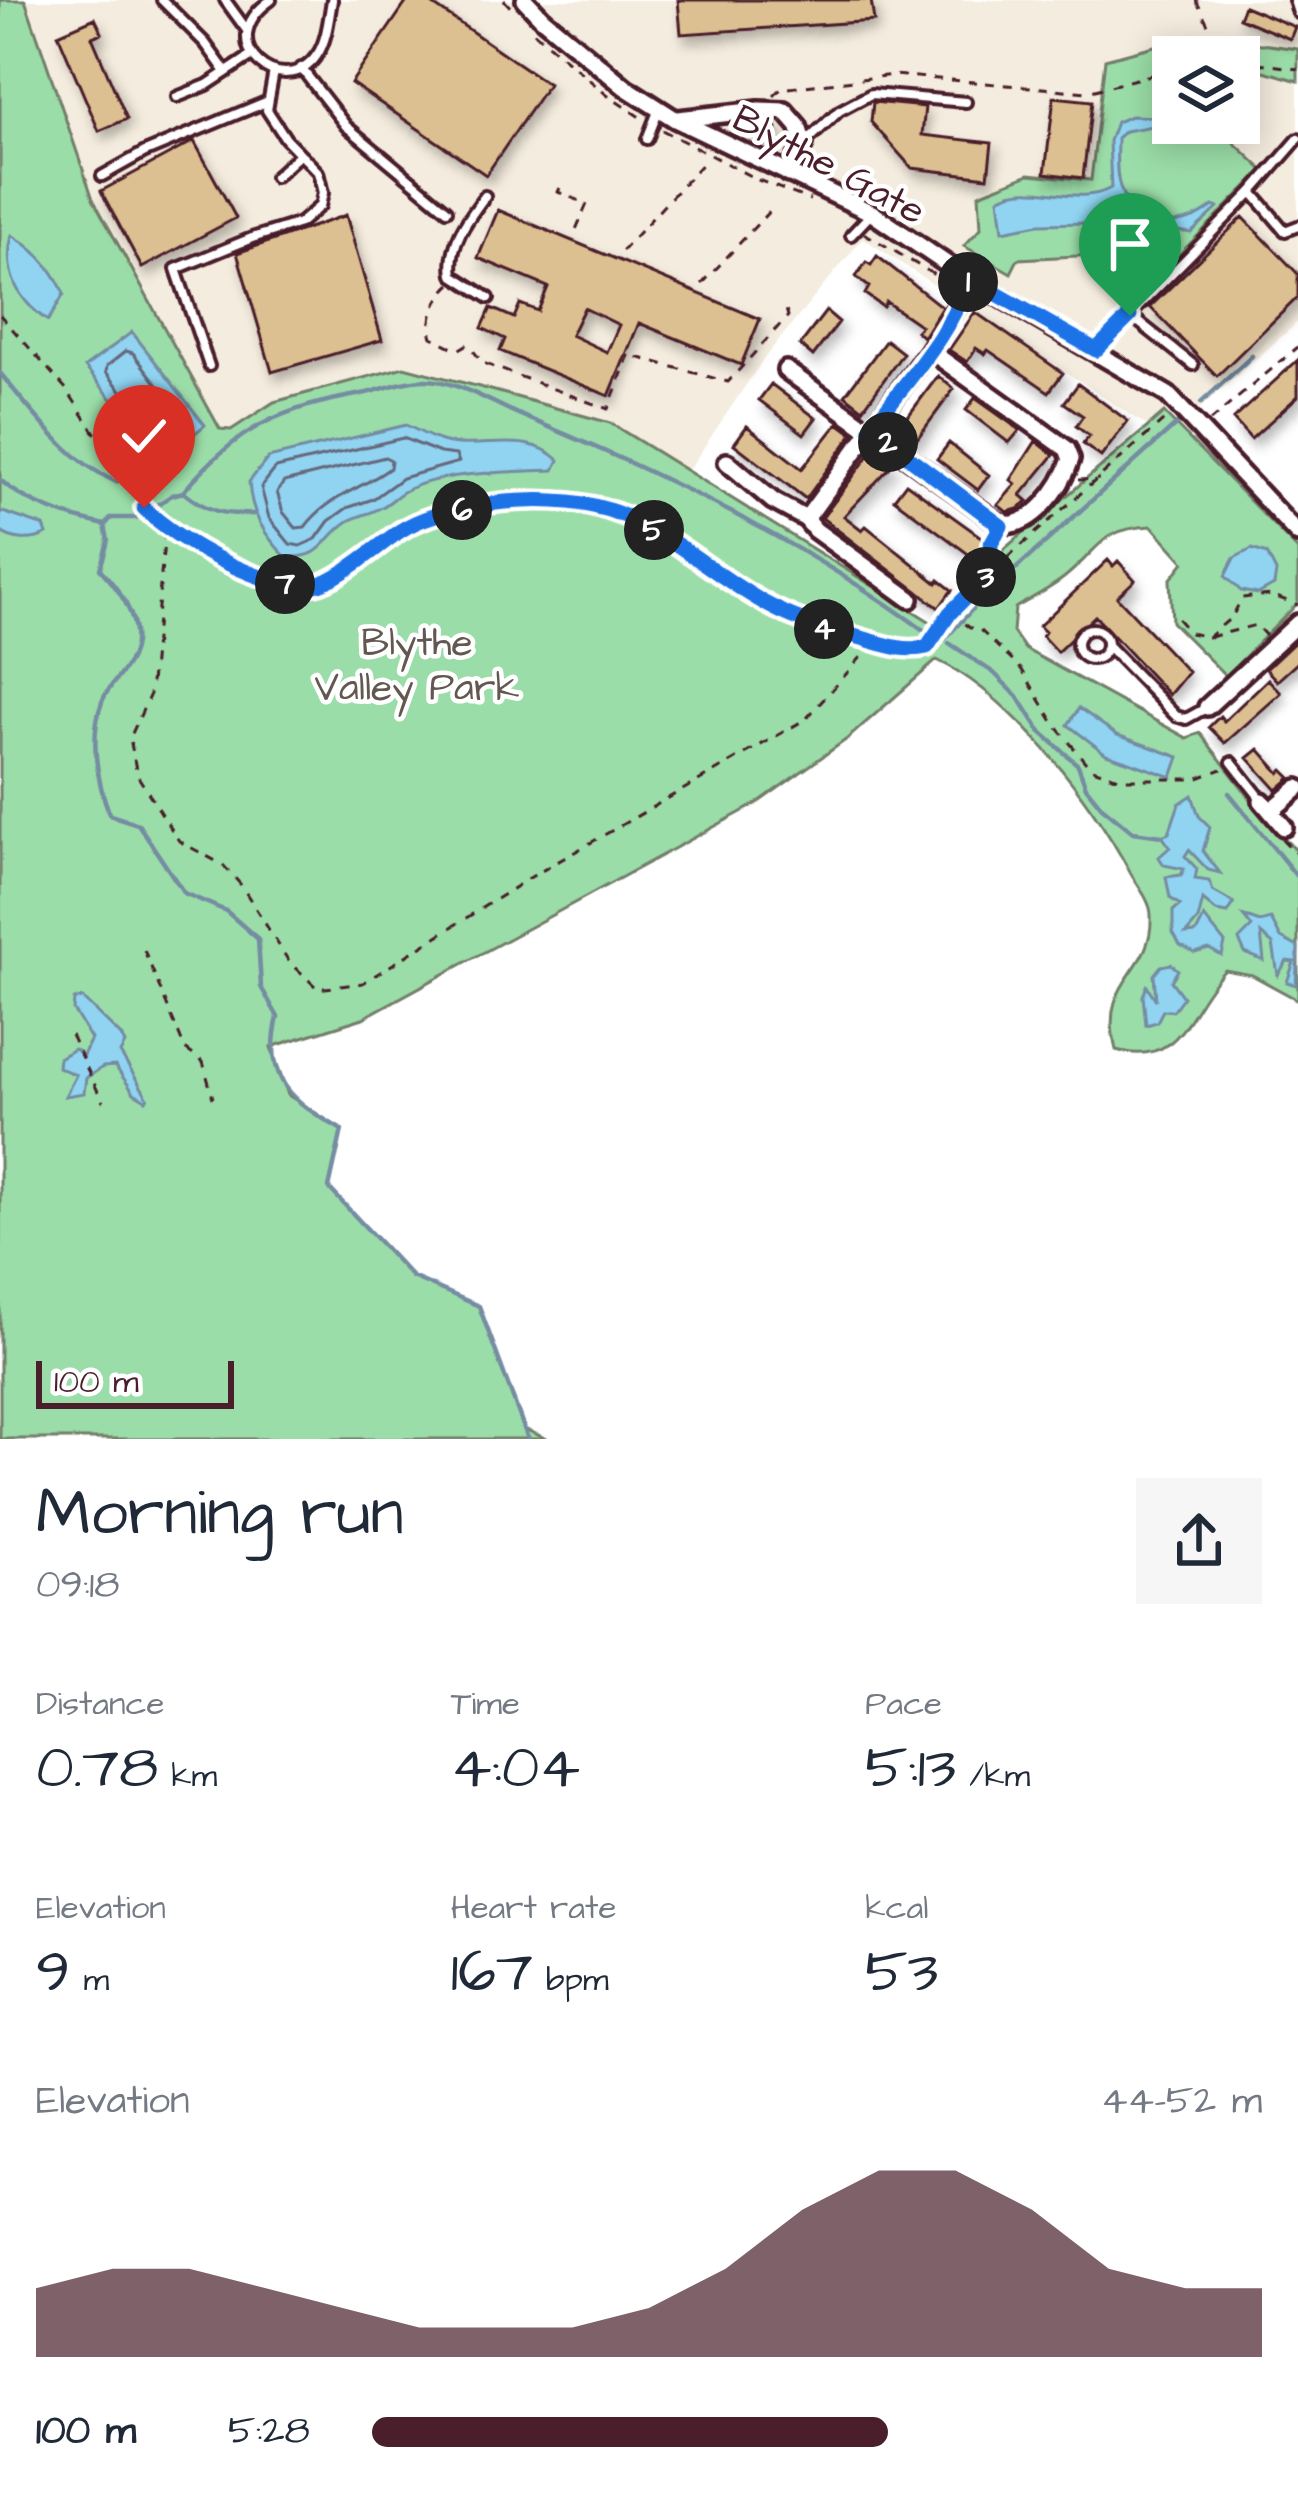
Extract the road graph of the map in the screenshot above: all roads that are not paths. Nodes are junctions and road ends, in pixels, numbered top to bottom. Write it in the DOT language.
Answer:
graph roads {
  1 [pos="162,0"];
  2 [pos="226,0"];
  3 [pos="271,0"];
  4 [pos="332,0"];
  5 [pos="525,0"];
  6 [pos="1294,0"];
  7 [pos="1298,13"];
  8 [pos="247,30"];
  9 [pos="251,56"];
  10 [pos="301,68"];
  11 [pos="274,71"];
  12 [pos="226,72"];
  13 [pos="177,97"];
  14 [pos="266,102"];
  15 [pos="966,102"];
  16 [pos="655,116"];
  17 [pos="675,119"];
  18 [pos="646,139"];
  19 [pos="1298,139"];
  20 [pos="804,143"];
  21 [pos="300,154"];
  22 [pos="788,174"];
  23 [pos="103,176"];
  24 [pos="275,177"];
  25 [pos="1252,192"];
  26 [pos="485,196"];
  27 [pos="447,210"];
  28 [pos="872,213"];
  29 [pos="1298,226"];
  30 [pos="854,232"];
  31 [pos="967,285"];
  32 [pos="489,298"];
  33 [pos="1130,316"];
  34 [pos="929,350"];
  35 [pos="1096,350"];
  36 [pos="1193,365"];
  37 [pos="209,366"];
  38 [pos="786,370"];
  39 [pos="871,429"];
  40 [pos="728,462"];
  41 [pos="806,519"];
  42 [pos="1297,532"];
  43 [pos="910,599"];
  44 [pos="1298,623"];
  45 [pos="1107,645"];
  46 [pos="1207,707"];
  47 [pos="1232,762"];
  48 [pos="1298,788"];
  49 [pos="1267,806"];
  50 [pos="1284,827"];
  51 [pos="1298,839"];
  1 -- 12 [label="lane"];
  2 -- 8 [label="lane"];
  3 -- 8 [label="lane"];
  4 -- 10 [label="lane"];
  5 -- 16 [label="street, Blythe Gate"];
  6 -- 7 [label="lane"];
  8 -- 9 [label="lane"];
  9 -- 11 [label="lane"];
  9 -- 12 [label="lane"];
  10 -- 11 [label="lane"];
  10 -- 27 [label="lane"];
  11 -- 14 [label="lane"];
  12 -- 13 [label="lane"];
  14 -- 21 [label="lane"];
  14 -- 23 [label="lane"];
  15 -- 20 [label="lane"];
  16 -- 17 [label="street, Blythe Gate"];
  16 -- 18 [label="lane"];
  17 -- 20 [label="street"];
  17 -- 22 [label="street, Blythe Gate"];
  19 -- 25 [label="lane"];
  20 -- 22 [label="street"];
  21 -- 24 [label="lane"];
  21 -- 37 [label="lane"];
  22 -- 28 [label="street, Blythe Gate"];
  25 -- 29 [label="lane"];
  25 -- 33 [label="lane"];
  26 -- 32 [label="lane"];
  28 -- 30 [label="lane"];
  28 -- 31 [label="street, Blythe Gate"];
  31 -- 34 [label="street"];
  31 -- 35 [label="street, Blythe Gate"];
  33 -- 35 [label="lane"];
  33 -- 36 [label="lane"];
  34 -- 39 [label="street"];
  34 -- 39 [label="street"];
  35 -- 42 [label="street, Blythe Gate"];
  38 -- 39 [label="street"];
  39 -- 41 [label="street"];
  40 -- 41 [label="street"];
  41 -- 43 [label="street"];
  44 -- 46 [label="street"];
  45 -- 45 [label="lane"];
  45 -- 46 [label="lane"];
  47 -- 49 [label="lane"];
  48 -- 49 [label="street"];
  49 -- 50 [label="street"];
  50 -- 51 [label="lane"];
}
